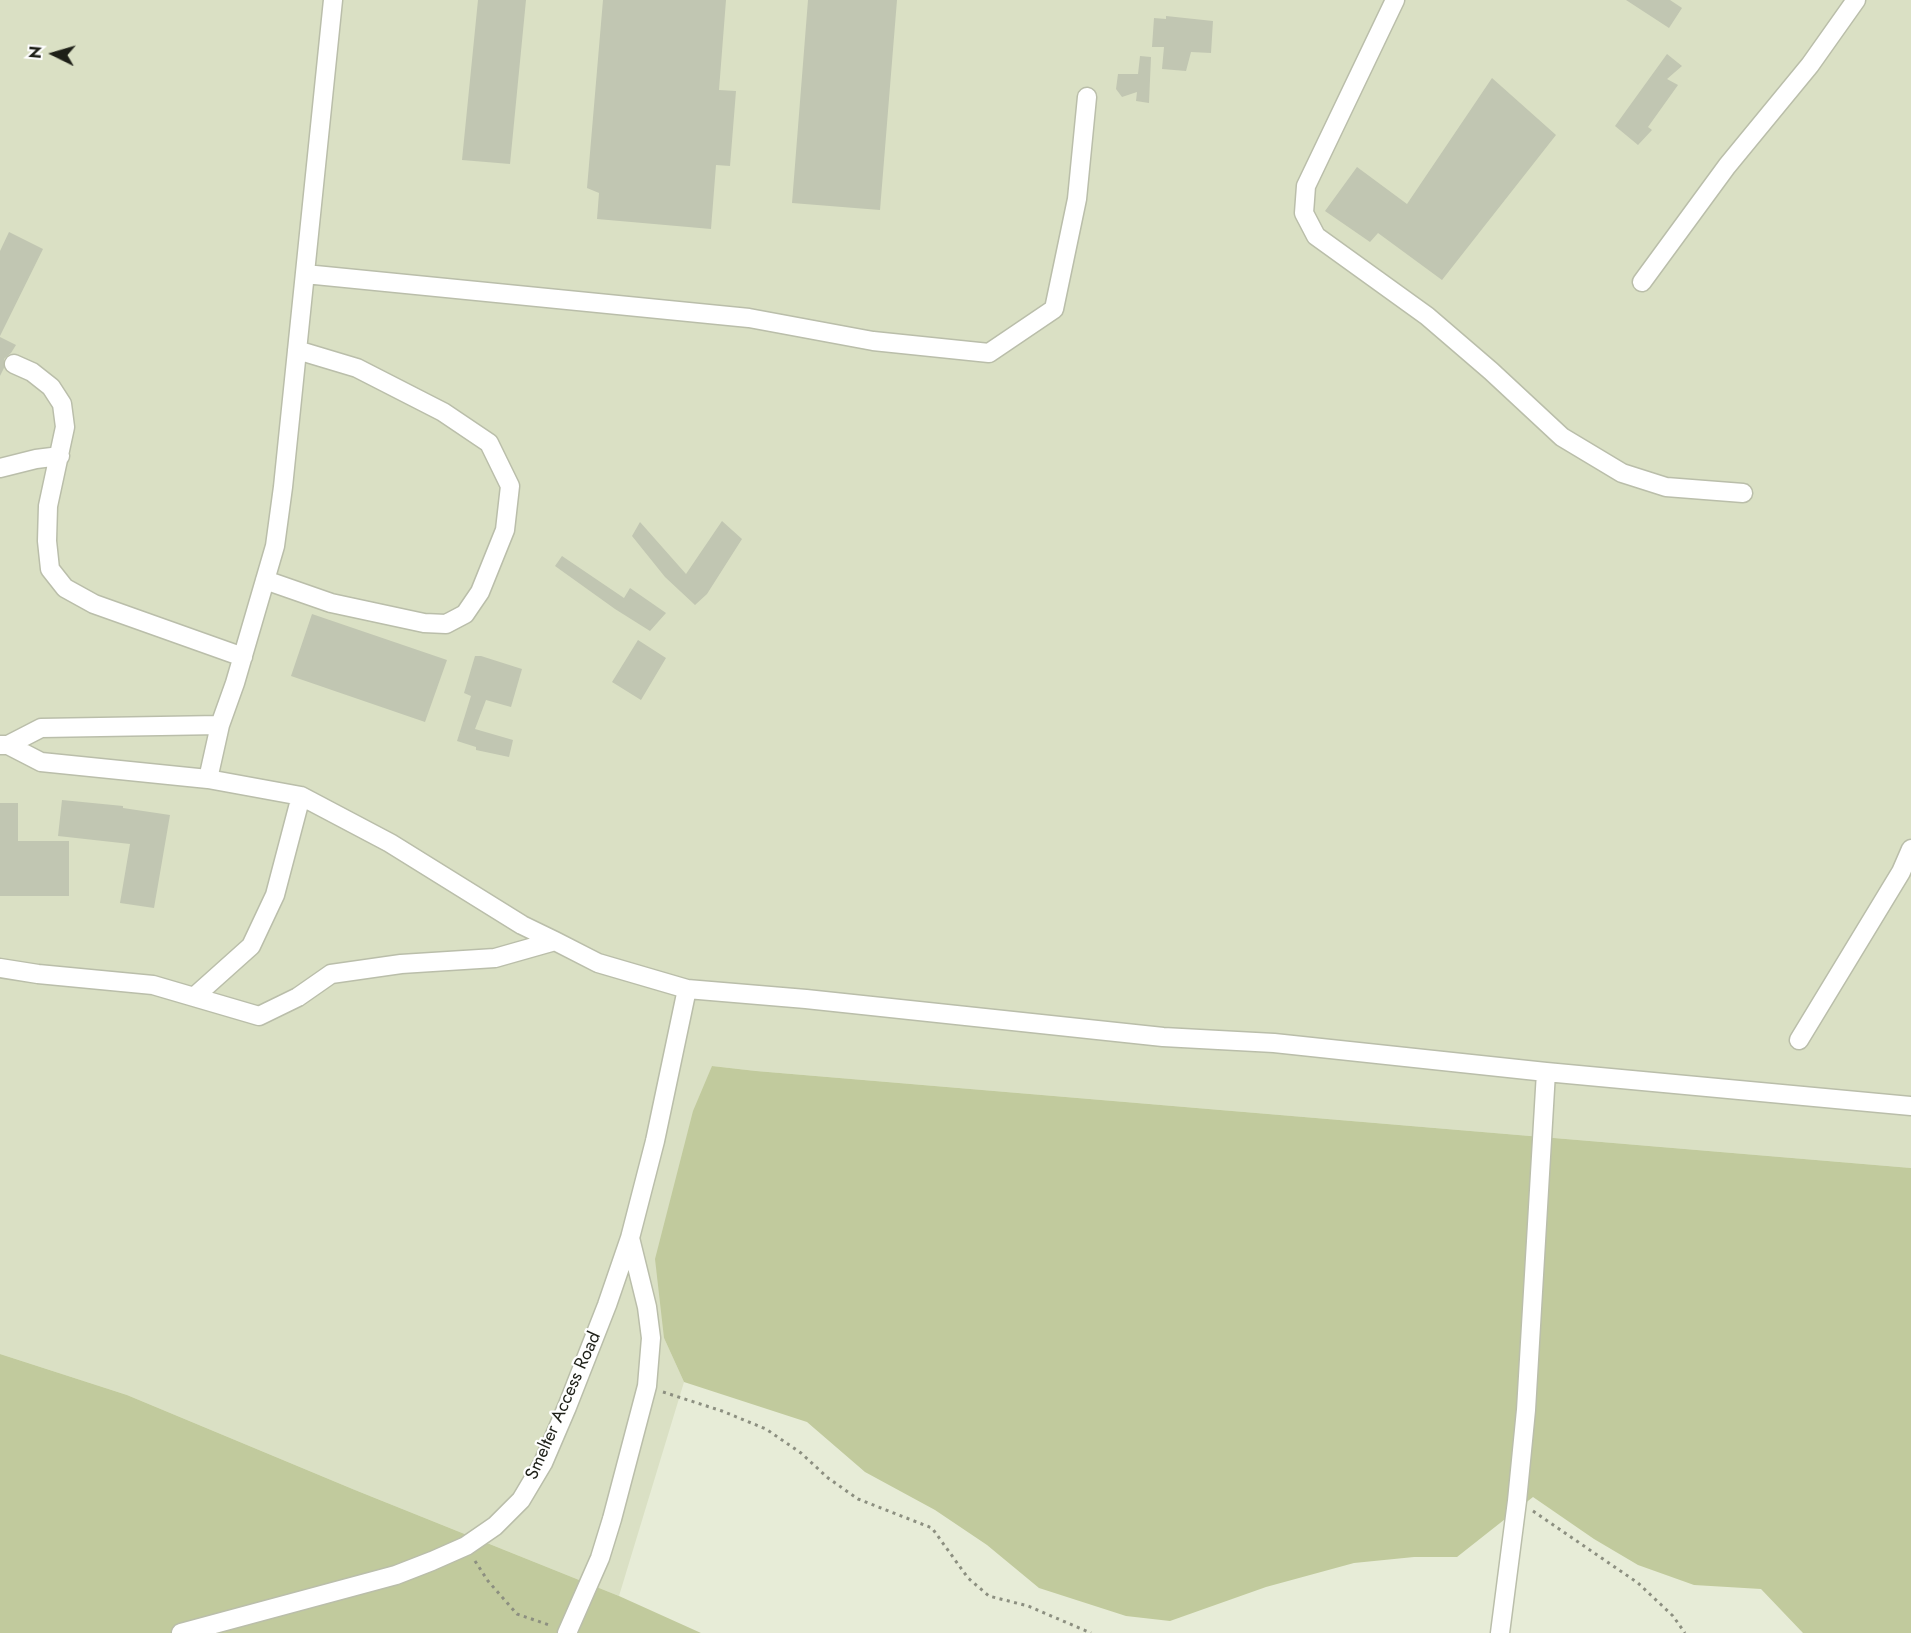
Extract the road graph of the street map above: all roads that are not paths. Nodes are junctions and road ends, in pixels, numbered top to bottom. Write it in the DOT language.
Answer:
graph roads {
  1 [pos="333,0"];
  2 [pos="1395,0"];
  3 [pos="1856,0"];
  4 [pos="1087,98"];
  5 [pos="305,274"];
  6 [pos="1642,282"];
  7 [pos="297,350"];
  8 [pos="14,364"];
  9 [pos="60,456"];
  10 [pos="0,468"];
  11 [pos="1743,493"];
  12 [pos="265,580"];
  13 [pos="243,657"];
  14 [pos="219,725"];
  15 [pos="4,745"];
  16 [pos="208,779"];
  17 [pos="301,796"];
  18 [pos="1911,849"];
  19 [pos="555,942"];
  20 [pos="0,968"];
  21 [pos="687,989"];
  22 [pos="194,997"];
  23 [pos="1799,1041"];
  24 [pos="1546,1072"];
  25 [pos="1911,1106"];
  26 [pos="630,1238"];
  27 [pos="567,1632"];
  28 [pos="182,1633"];
  29 [pos="1500,1633"];
  1 -- 5 [label="lane"];
  2 -- 11 [label="lane"];
  3 -- 6 [label="lane"];
  4 -- 5 [label="lane"];
  5 -- 7 [label="lane"];
  7 -- 12 [label="lane"];
  7 -- 12 [label="lane"];
  8 -- 9 [label="lane"];
  9 -- 10 [label="lane"];
  9 -- 13 [label="lane"];
  12 -- 13 [label="lane"];
  13 -- 14 [label="lane"];
  14 -- 15 [label="lane"];
  14 -- 16 [label="lane"];
  15 -- 16 [label="lane"];
  16 -- 17 [label="lane"];
  17 -- 19 [label="lane"];
  17 -- 22 [label="lane"];
  18 -- 23 [label="lane"];
  19 -- 21 [label="lane"];
  19 -- 22 [label="lane"];
  20 -- 22 [label="lane"];
  21 -- 24 [label="lane"];
  21 -- 26 [label="lane, Smelter Access Road"];
  24 -- 25 [label="lane"];
  24 -- 29 [label="lane"];
  26 -- 27 [label="lane"];
  26 -- 28 [label="lane, Smelter Access Road"];
}
